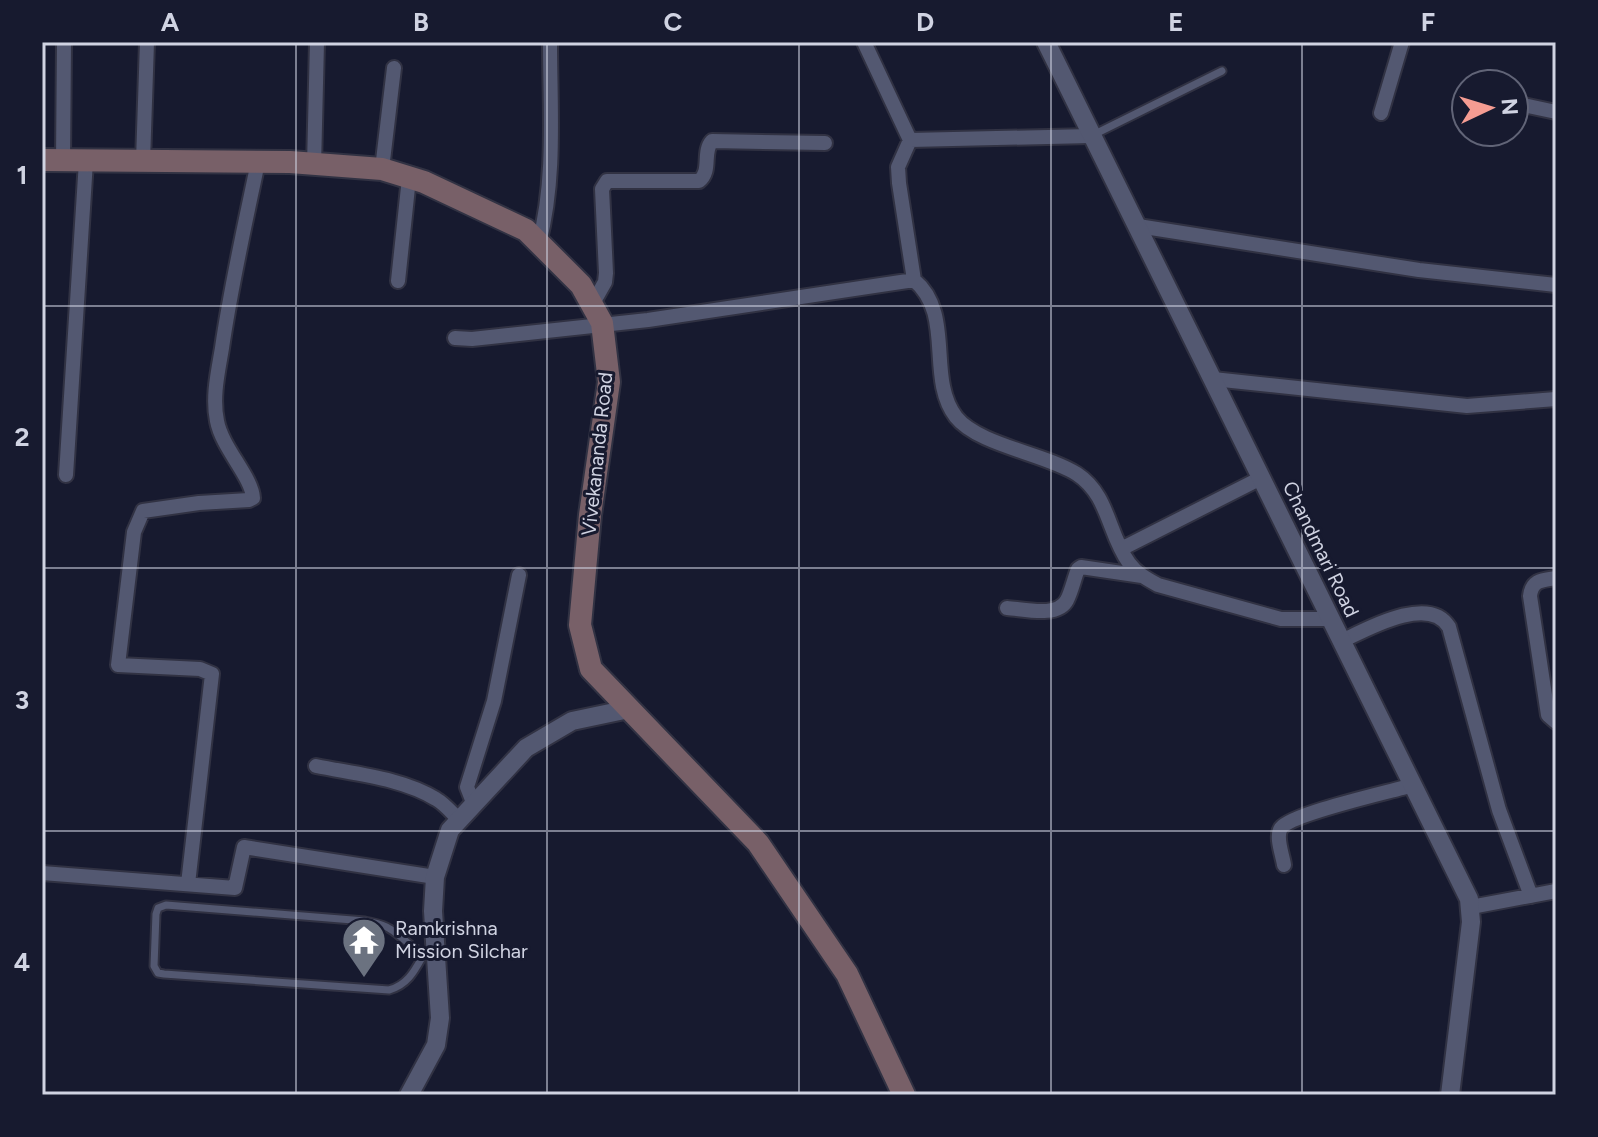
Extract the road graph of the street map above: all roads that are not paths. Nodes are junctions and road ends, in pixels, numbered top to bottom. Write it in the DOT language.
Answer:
graph roads {
  1 [pos="64,42"];
  2 [pos="147,42"];
  3 [pos="317,42"];
  4 [pos="550,42"];
  5 [pos="864,42"];
  6 [pos="1046,42"];
  7 [pos="1402,42"];
  8 [pos="394,68"];
  9 [pos="1222,71"];
  10 [pos="1530,106"];
  11 [pos="1556,112"];
  12 [pos="1381,113"];
  13 [pos="1091,136"];
  14 [pos="910,140"];
  15 [pos="825,143"];
  16 [pos="52,160"];
  17 [pos="86,161"];
  18 [pos="143,161"];
  19 [pos="258,162"];
  20 [pos="314,166"];
  21 [pos="382,169"];
  22 [pos="409,178"];
  23 [pos="1138,226"];
  24 [pos="539,243"];
  25 [pos="914,280"];
  26 [pos="398,281"];
  27 [pos="1556,285"];
  28 [pos="597,314"];
  29 [pos="455,338"];
  30 [pos="1213,379"];
  31 [pos="1556,399"];
  32 [pos="66,475"];
  33 [pos="1261,478"];
  34 [pos="1121,549"];
  35 [pos="519,575"];
  36 [pos="1142,576"];
  37 [pos="1556,578"];
  38 [pos="1007,608"];
  39 [pos="1331,619"];
  40 [pos="1342,641"];
  41 [pos="629,709"];
  42 [pos="1556,722"];
  43 [pos="316,766"];
  44 [pos="1413,785"];
  45 [pos="474,805"];
  46 [pos="459,820"];
  47 [pos="1284,865"];
  48 [pos="42,873"];
  49 [pos="435,877"];
  50 [pos="188,884"];
  51 [pos="1556,891"];
  52 [pos="1531,896"];
  53 [pos="1471,907"];
  54 [pos="430,954"];
  55 [pos="409,1095"];
  56 [pos="904,1095"];
  57 [pos="1450,1095"];
  1 -- 16 [label="street"];
  2 -- 18 [label="street"];
  3 -- 20 [label="street"];
  4 -- 24 [label="street"];
  5 -- 14 [label="street"];
  6 -- 13 [label="street, Chandmari Road"];
  7 -- 12 [label="street"];
  8 -- 21 [label="street"];
  9 -- 13 [label="lane"];
  10 -- 11 [label="street"];
  13 -- 14 [label="street"];
  13 -- 23 [label="street, Chandmari Road"];
  14 -- 25 [label="street"];
  15 -- 28 [label="street"];
  16 -- 17 [label="main road, Vivekananda Road"];
  17 -- 18 [label="main road, Vivekananda Road"];
  17 -- 32 [label="street"];
  18 -- 19 [label="main road, Vivekananda Road"];
  19 -- 20 [label="main road, Vivekananda Road"];
  19 -- 50 [label="street"];
  20 -- 21 [label="main road, Vivekananda Road"];
  21 -- 22 [label="main road, Vivekananda Road"];
  22 -- 24 [label="main road, Vivekananda Road"];
  22 -- 26 [label="street"];
  23 -- 27 [label="street"];
  23 -- 30 [label="street, Chandmari Road"];
  24 -- 28 [label="main road, Vivekananda Road"];
  25 -- 28 [label="street"];
  25 -- 34 [label="street"];
  28 -- 29 [label="street"];
  28 -- 41 [label="main road, Vivekananda Road"];
  30 -- 31 [label="street"];
  30 -- 33 [label="street, Chandmari Road"];
  33 -- 34 [label="street"];
  33 -- 39 [label="street, Chandmari Road"];
  34 -- 36 [label="street"];
  35 -- 45 [label="street"];
  36 -- 38 [label="street"];
  36 -- 39 [label="street"];
  37 -- 42 [label="street"];
  39 -- 40 [label="street, Chandmari Road"];
  40 -- 44 [label="street, Chandmari Road"];
  40 -- 52 [label="street"];
  41 -- 45 [label="street"];
  41 -- 56 [label="main road, Vivekananda Road"];
  43 -- 46 [label="street"];
  44 -- 47 [label="street"];
  44 -- 53 [label="street, Chandmari Road"];
  45 -- 46 [label="street"];
  46 -- 49 [label="street"];
  48 -- 50 [label="street"];
  49 -- 50 [label="street"];
  49 -- 54 [label="street"];
  51 -- 52 [label="street"];
  52 -- 53 [label="street"];
  53 -- 57 [label="street, Chandmari Road"];
  54 -- 54 [label="lane"];
  54 -- 55 [label="street"];
}
